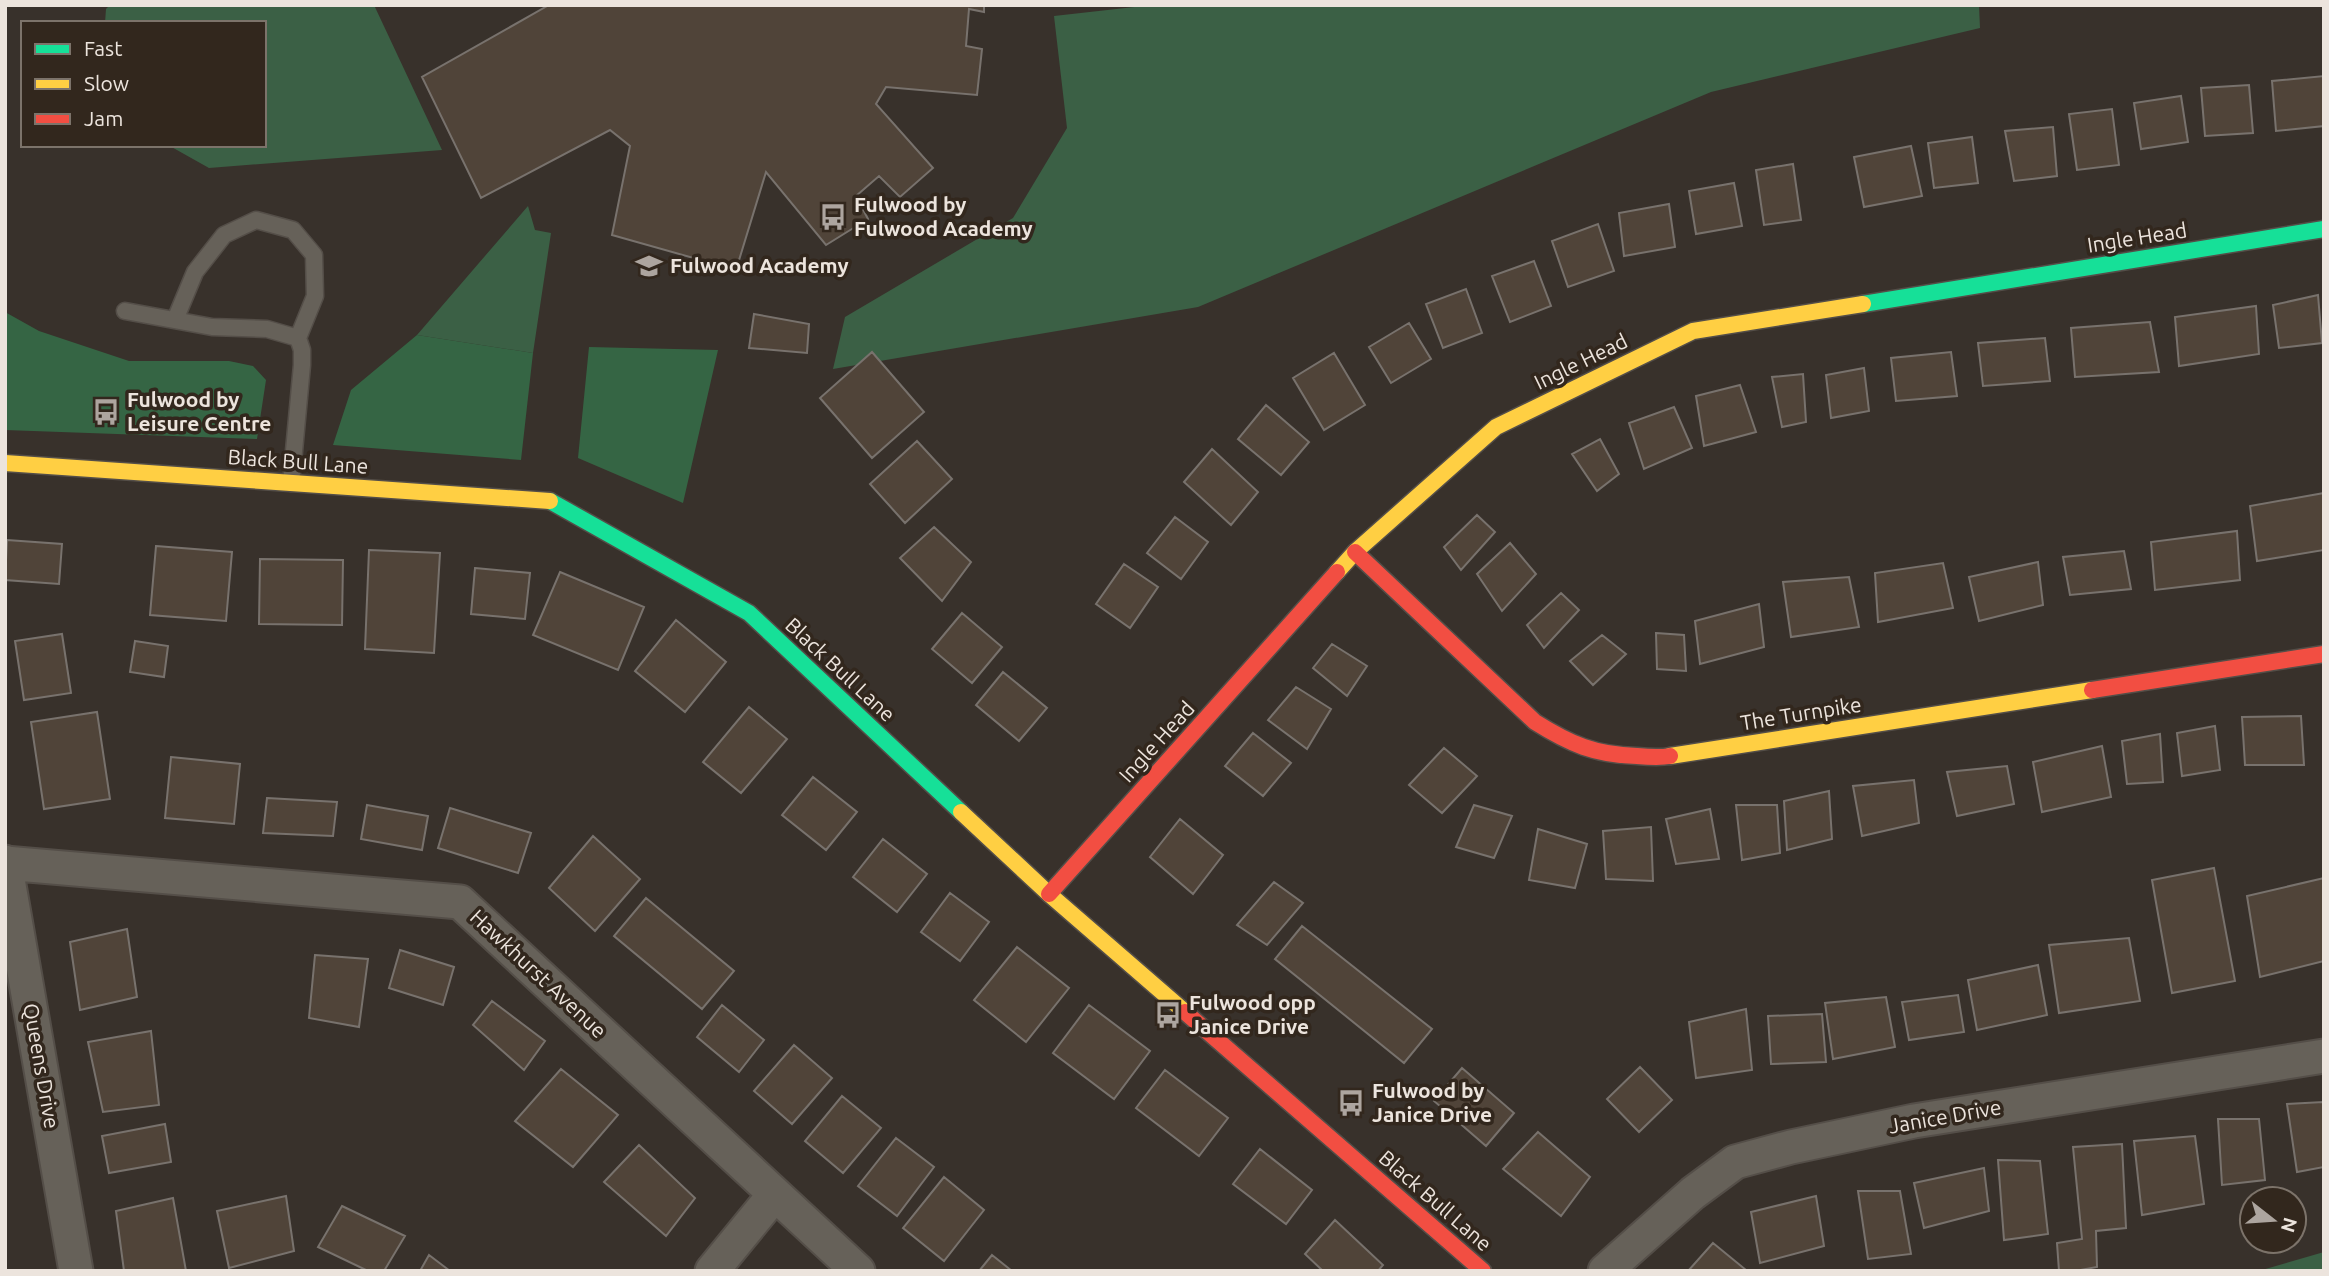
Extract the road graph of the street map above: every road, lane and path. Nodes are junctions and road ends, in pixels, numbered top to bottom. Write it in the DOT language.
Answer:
graph roads {
  1 [pos="2324,229"];
  2 [pos="125,311"];
  3 [pos="175,320"];
  4 [pos="298,338"];
  5 [pos="5,463"];
  6 [pos="291,483"];
  7 [pos="1355,552"];
  8 [pos="2324,654"];
  9 [pos="5,862"];
  10 [pos="1049,894"];
  11 [pos="2324,1056"];
  12 [pos="775,1194"];
  13 [pos="76,1271"];
  14 [pos="712,1271"];
  15 [pos="858,1271"];
  16 [pos="1483,1271"];
  17 [pos="1605,1271"];
  1 -- 7 [label="street, Ingle Head"];
  2 -- 3 [label="lane"];
  3 -- 4 [label="lane"];
  3 -- 4 [label="lane"];
  4 -- 6 [label="lane"];
  5 -- 6 [label="street, Black Bull Lane"];
  6 -- 10 [label="street, Black Bull Lane"];
  7 -- 8 [label="street, The Turnpike"];
  7 -- 10 [label="street, Ingle Head"];
  9 -- 12 [label="street, Hawkhurst Avenue"];
  9 -- 13 [label="street, Queens Drive"];
  10 -- 16 [label="street, Black Bull Lane"];
  11 -- 17 [label="street, Janice Drive"];
  12 -- 14 [label="street"];
  12 -- 15 [label="street, Hawkhurst Avenue"];
}
